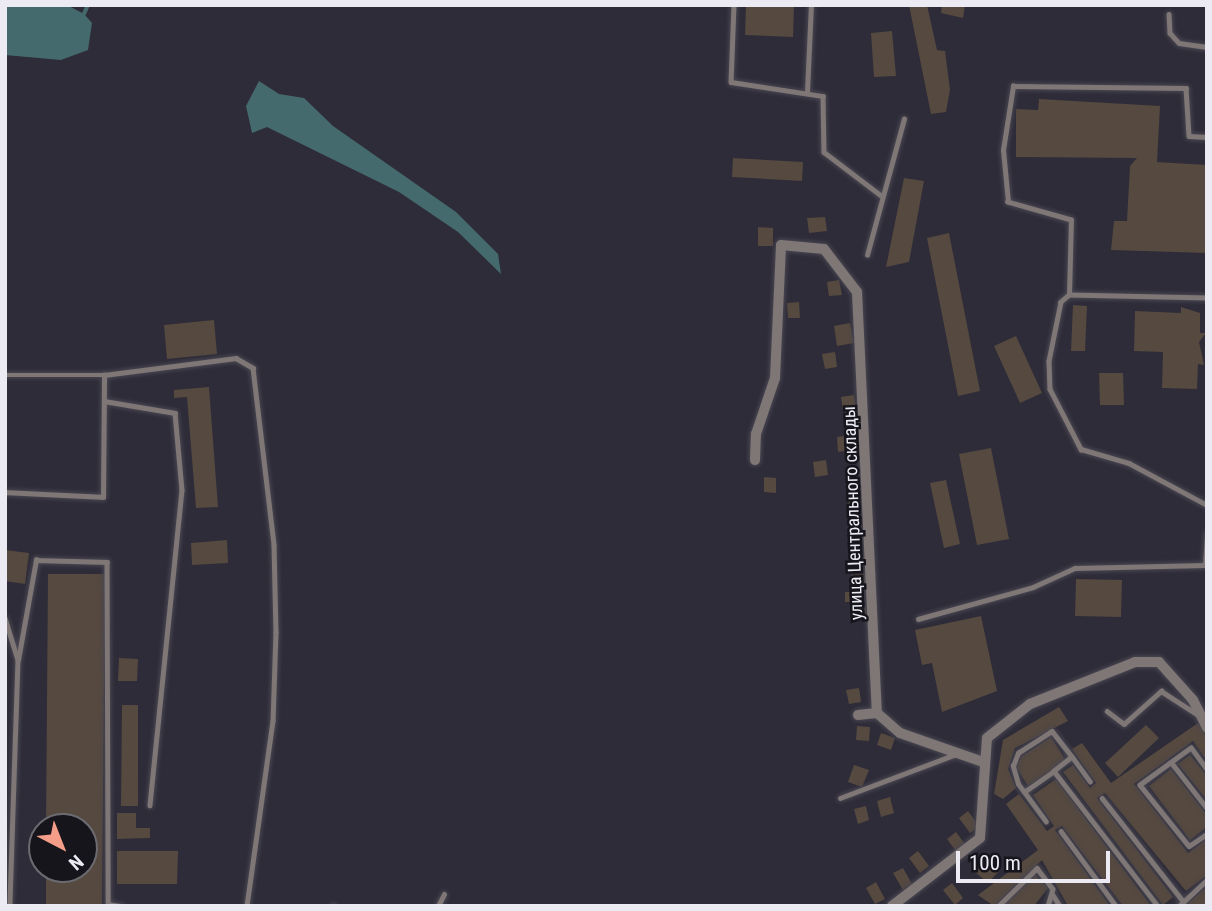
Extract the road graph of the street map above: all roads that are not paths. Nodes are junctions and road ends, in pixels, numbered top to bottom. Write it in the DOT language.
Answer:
graph roads {
  1 [pos="734,5"];
  2 [pos="811,5"];
  3 [pos="1168,14"];
  4 [pos="1207,47"];
  5 [pos="807,92"];
  6 [pos="904,119"];
  7 [pos="1207,137"];
  8 [pos="882,196"];
  9 [pos="867,255"];
  10 [pos="1069,295"];
  11 [pos="1207,298"];
  12 [pos="5,375"];
  13 [pos="104,375"];
  14 [pos="104,401"];
  15 [pos="755,460"];
  16 [pos="5,492"];
  17 [pos="1207,505"];
  18 [pos="1207,533"];
  19 [pos="1206,566"];
  20 [pos="5,618"];
  21 [pos="918,620"];
  22 [pos="18,660"];
  23 [pos="1107,711"];
  24 [pos="877,713"];
  25 [pos="858,715"];
  26 [pos="1200,716"];
  27 [pos="1207,728"];
  28 [pos="959,754"];
  29 [pos="1072,757"];
  30 [pos="983,762"];
  31 [pos="1171,762"];
  32 [pos="1207,769"];
  33 [pos="1054,771"];
  34 [pos="1090,782"];
  35 [pos="1024,792"];
  36 [pos="841,798"];
  37 [pos="1102,798"];
  38 [pos="150,805"];
  39 [pos="1207,808"];
  40 [pos="1046,822"];
  41 [pos="1061,831"];
  42 [pos="1207,834"];
  43 [pos="1207,880"];
  44 [pos="444,894"];
  45 [pos="1053,895"];
  46 [pos="1181,904"];
  47 [pos="10,906"];
  48 [pos="121,906"];
  49 [pos="247,906"];
  50 [pos="438,906"];
  51 [pos="892,906"];
  52 [pos="998,906"];
  53 [pos="1048,906"];
  54 [pos="1060,906"];
  55 [pos="1116,906"];
  56 [pos="1157,906"];
  1 -- 5 [label="lane"];
  2 -- 5 [label="lane"];
  3 -- 4 [label="lane"];
  5 -- 8 [label="lane"];
  6 -- 8 [label="lane"];
  7 -- 10 [label="lane"];
  8 -- 9 [label="lane"];
  10 -- 11 [label="lane"];
  10 -- 17 [label="lane"];
  12 -- 13 [label="lane"];
  13 -- 14 [label="lane"];
  13 -- 49 [label="lane"];
  14 -- 16 [label="lane"];
  14 -- 38 [label="lane"];
  15 -- 24 [label="street, улица Центрального склады"];
  18 -- 19 [label="lane"];
  19 -- 21 [label="lane"];
  20 -- 22 [label="lane"];
  22 -- 47 [label="lane"];
  22 -- 48 [label="lane"];
  23 -- 26 [label="lane"];
  24 -- 25 [label="street"];
  24 -- 28 [label="street"];
  26 -- 27 [label="street"];
  26 -- 30 [label="street"];
  28 -- 30 [label="street"];
  28 -- 36 [label="lane"];
  29 -- 33 [label="lane"];
  29 -- 34 [label="lane"];
  29 -- 35 [label="lane"];
  30 -- 51 [label="street"];
  31 -- 32 [label="lane"];
  31 -- 39 [label="lane"];
  31 -- 42 [label="lane"];
  33 -- 35 [label="lane"];
  33 -- 56 [label="lane"];
  35 -- 40 [label="lane"];
  37 -- 46 [label="lane"];
  41 -- 55 [label="lane"];
  43 -- 46 [label="lane"];
  44 -- 50 [label="lane"];
  45 -- 52 [label="lane"];
  45 -- 53 [label="lane"];
  45 -- 54 [label="lane"];
}
